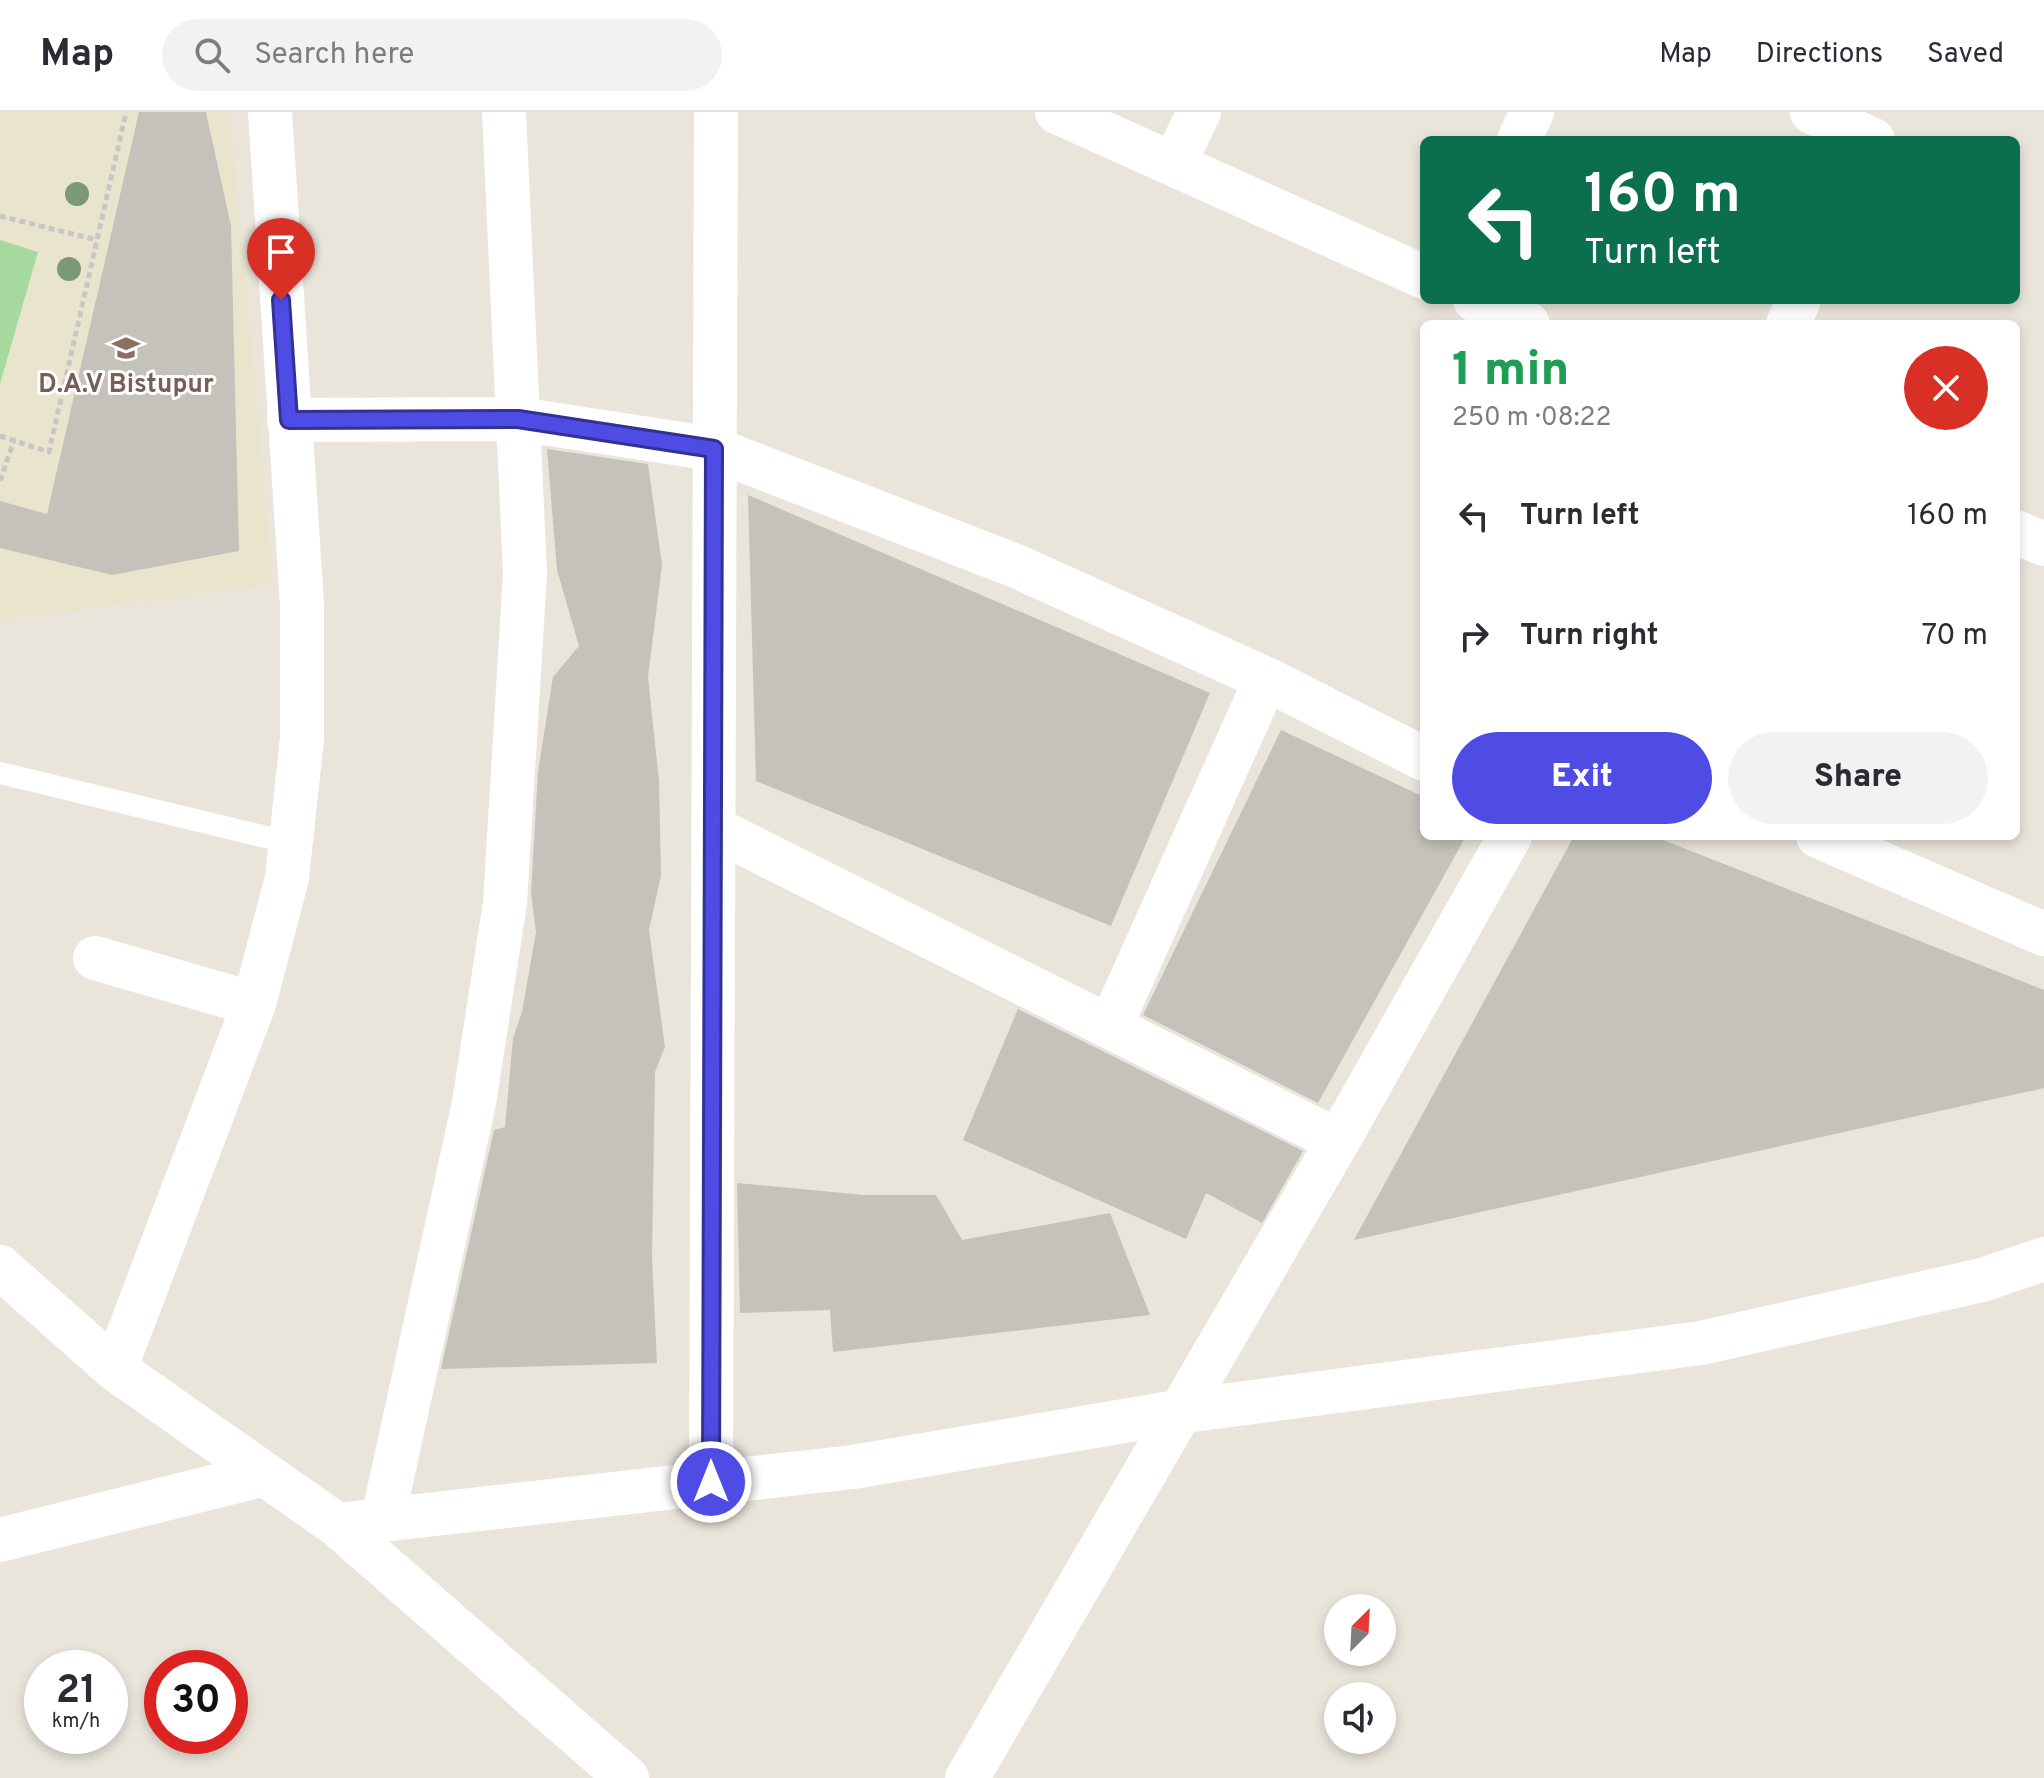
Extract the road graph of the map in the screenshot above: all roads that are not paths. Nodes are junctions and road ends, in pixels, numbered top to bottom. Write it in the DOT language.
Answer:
graph roads {
  1 [pos="270,112"];
  2 [pos="504,112"];
  3 [pos="716,112"];
  4 [pos="1057,112"];
  5 [pos="1199,112"];
  6 [pos="1532,112"];
  7 [pos="1812,112"];
  8 [pos="1885,112"];
  9 [pos="1521,136"];
  10 [pos="1864,136"];
  11 [pos="1875,136"];
  12 [pos="1174,164"];
  13 [pos="1420,275"];
  14 [pos="1484,304"];
  15 [pos="1519,320"];
  16 [pos="518,419"];
  17 [pos="289,420"];
  18 [pos="714,449"];
  19 [pos="2020,534"];
  20 [pos="2044,544"];
  21 [pos="1266,679"];
  22 [pos="1420,757"];
  23 [pos="0,773"];
  24 [pos="713,828"];
  25 [pos="1508,840"];
  26 [pos="1827,840"];
  27 [pos="291,843"];
  28 [pos="2044,934"];
  29 [pos="95,958"];
  30 [pos="254,1004"];
  31 [pos="1110,1027"];
  32 [pos="1338,1141"];
  33 [pos="2044,1259"];
  34 [pos="0,1267"];
  35 [pos="115,1369"];
  36 [pos="1177,1412"];
  37 [pos="265,1474"];
  38 [pos="711,1482"];
  39 [pos="383,1518"];
  40 [pos="337,1525"];
  41 [pos="0,1540"];
  42 [pos="627,1778"];
  43 [pos="967,1778"];
  1 -- 17 [label="street"];
  2 -- 16 [label="street"];
  3 -- 18 [label="street"];
  4 -- 12 [label="street"];
  5 -- 12 [label="street"];
  6 -- 9 [label="street"];
  7 -- 10 [label="street"];
  8 -- 11 [label="street"];
  12 -- 13 [label="street"];
  14 -- 15 [label="street"];
  16 -- 17 [label="street"];
  16 -- 18 [label="street"];
  16 -- 39 [label="street"];
  17 -- 27 [label="street"];
  18 -- 21 [label="street"];
  18 -- 24 [label="street"];
  19 -- 20 [label="street"];
  21 -- 22 [label="street"];
  21 -- 31 [label="street"];
  23 -- 27 [label="lane"];
  24 -- 31 [label="street"];
  24 -- 38 [label="street"];
  25 -- 32 [label="street"];
  26 -- 28 [label="street"];
  27 -- 30 [label="street"];
  29 -- 30 [label="street"];
  30 -- 35 [label="street"];
  31 -- 32 [label="street"];
  32 -- 36 [label="street"];
  33 -- 36 [label="street"];
  34 -- 35 [label="street"];
  35 -- 37 [label="street"];
  36 -- 38 [label="street"];
  36 -- 43 [label="street"];
  37 -- 40 [label="street"];
  37 -- 41 [label="street"];
  38 -- 39 [label="street"];
  39 -- 40 [label="street"];
  40 -- 42 [label="street"];
}
